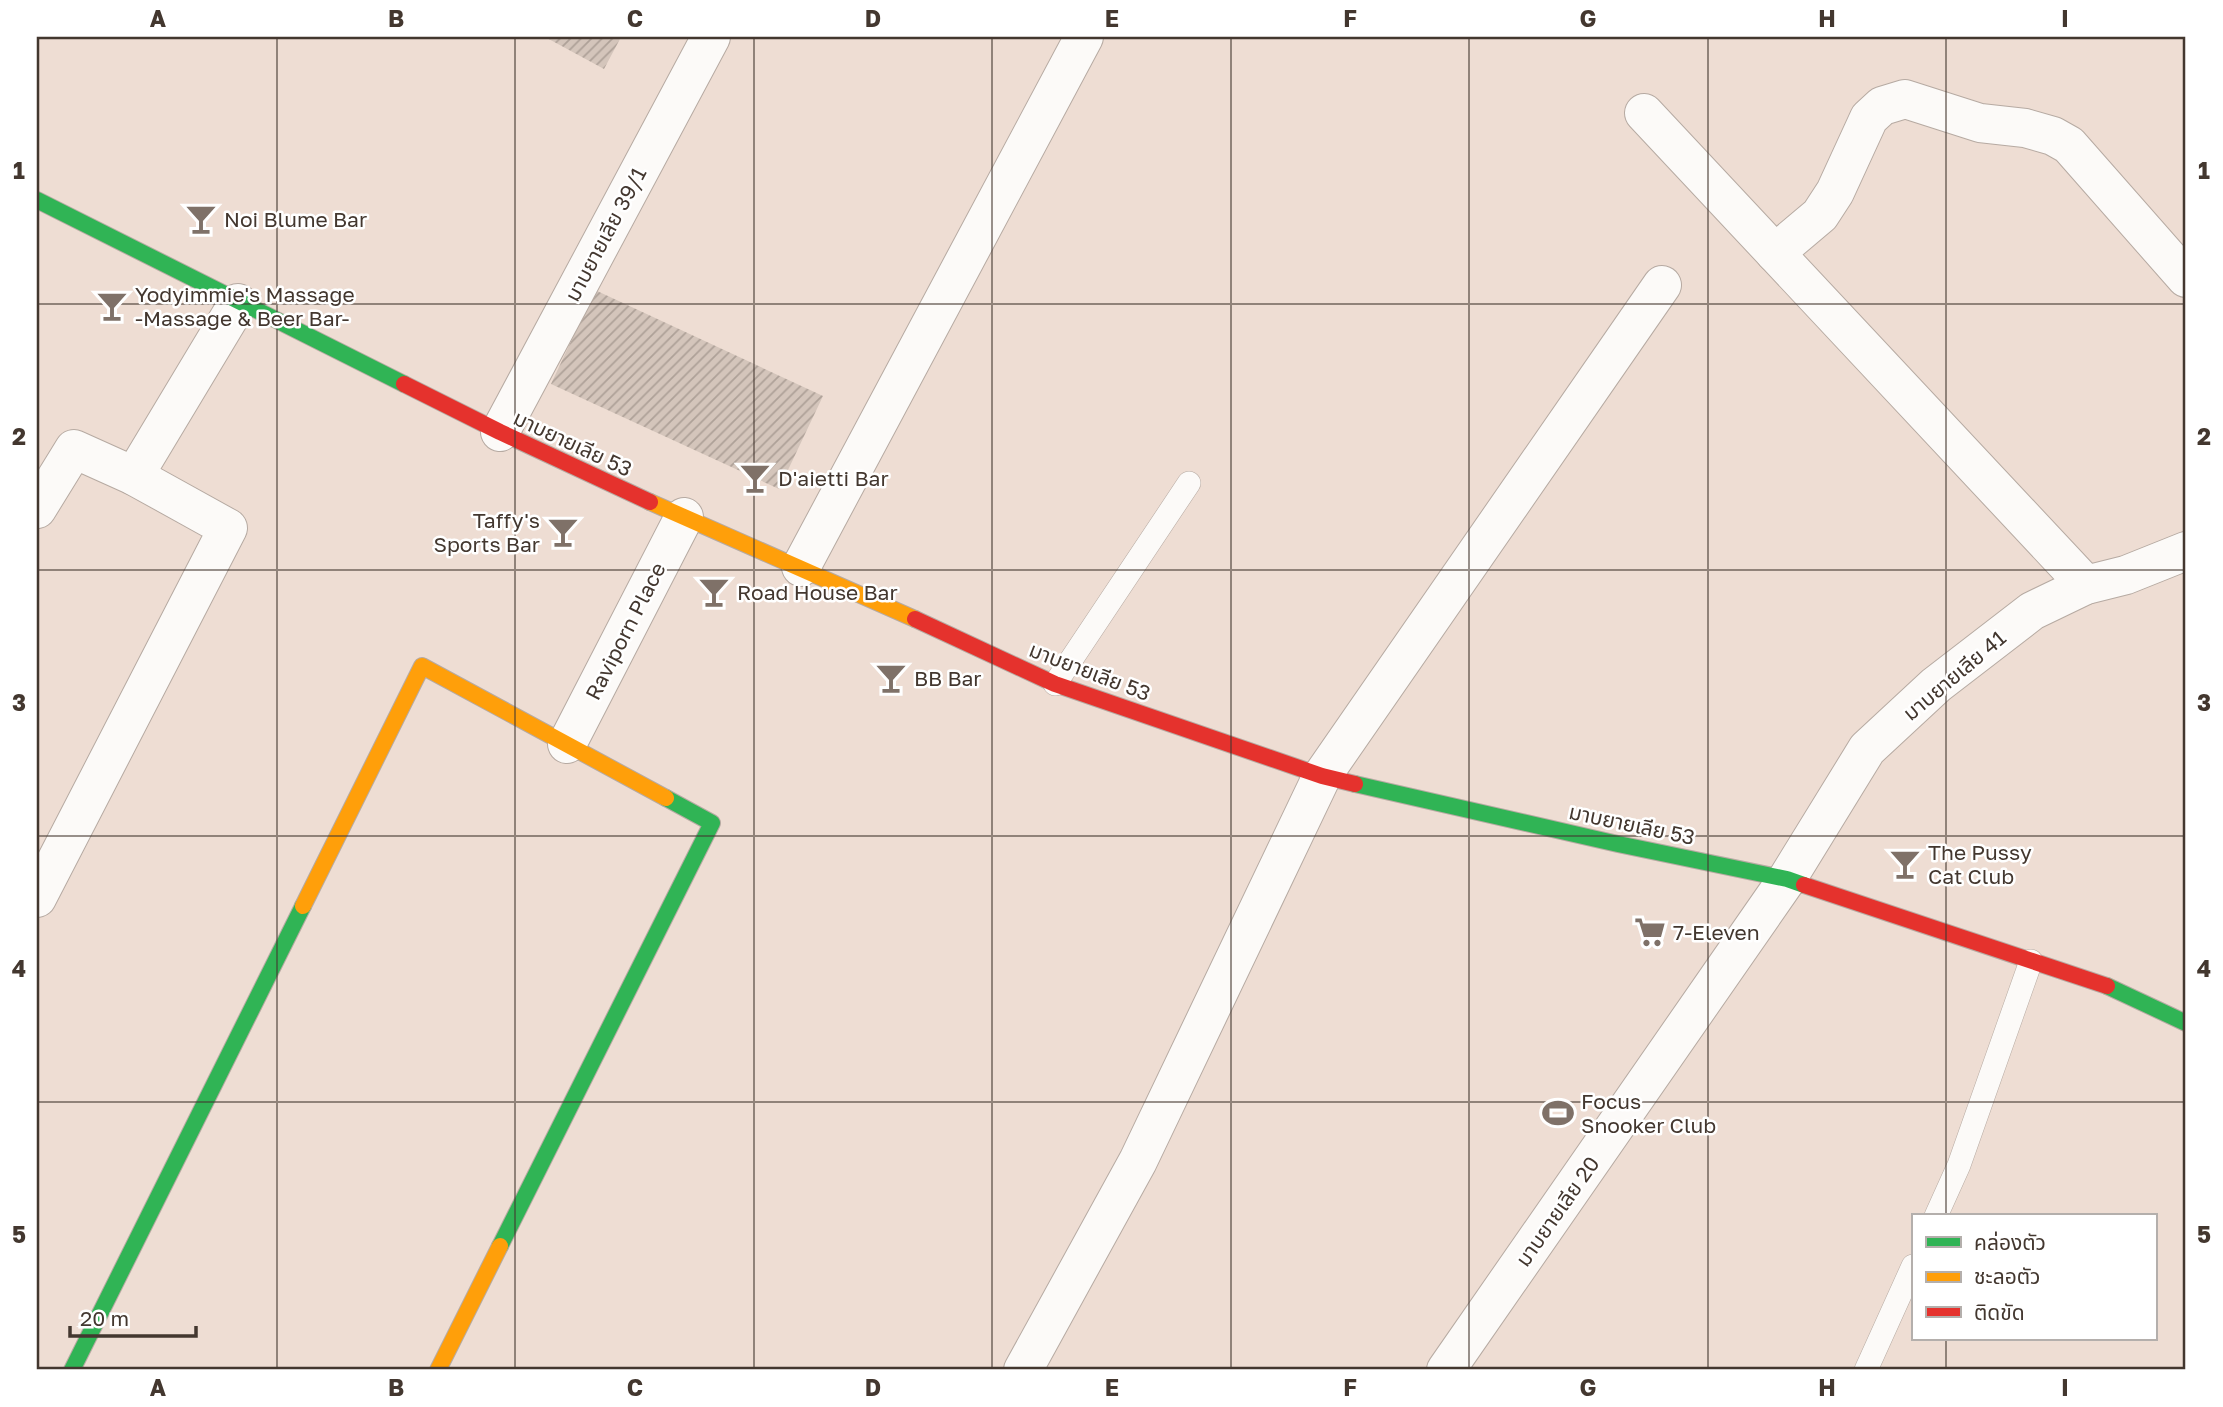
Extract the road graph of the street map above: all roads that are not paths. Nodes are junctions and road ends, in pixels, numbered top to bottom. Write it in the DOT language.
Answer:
graph roads {
  1 [pos="711,37"];
  2 [pos="1084,37"];
  3 [pos="1644,113"];
  4 [pos="37,200"];
  5 [pos="1775,253"];
  6 [pos="2186,278"];
  7 [pos="1661,285"];
  8 [pos="238,303"];
  9 [pos="500,432"];
  10 [pos="134,476"];
  11 [pos="1189,483"];
  12 [pos="37,509"];
  13 [pos="684,517"];
  14 [pos="2186,551"];
  15 [pos="800,567"];
  16 [pos="2086,586"];
  17 [pos="1055,684"];
  18 [pos="567,744"];
  19 [pos="1322,776"];
  20 [pos="1787,879"];
  21 [pos="37,898"];
  22 [pos="2031,961"];
  23 [pos="2186,1023"];
  24 [pos="1937,1214"];
  25 [pos="1912,1268"];
  26 [pos="72,1370"];
  27 [pos="438,1370"];
  28 [pos="1023,1370"];
  29 [pos="1446,1370"];
  30 [pos="1866,1370"];
  1 -- 9 [label="street, มาบยายเลีย 39/1"];
  2 -- 15 [label="street"];
  3 -- 5 [label="street"];
  4 -- 8 [label="street, มาบยายเลีย 53"];
  5 -- 6 [label="street"];
  5 -- 16 [label="street"];
  7 -- 19 [label="street"];
  8 -- 9 [label="street, มาบยายเลีย 53"];
  8 -- 10 [label="street"];
  9 -- 13 [label="street, มาบยายเลีย 53"];
  10 -- 12 [label="street"];
  10 -- 21 [label="street"];
  11 -- 17 [label="lane"];
  13 -- 15 [label="street, มาบยายเลีย 53"];
  13 -- 18 [label="street, Raviporn Place"];
  14 -- 16 [label="street, มาบยายเลีย 41"];
  15 -- 17 [label="street, มาบยายเลีย 53"];
  16 -- 20 [label="street, มาบยายเลีย 41"];
  17 -- 19 [label="street, มาบยายเลีย 53"];
  18 -- 26 [label="street"];
  18 -- 27 [label="street"];
  19 -- 20 [label="street, มาบยายเลีย 53"];
  19 -- 28 [label="street"];
  20 -- 22 [label="street, มาบยายเลีย 53"];
  20 -- 29 [label="street, มาบยายเลีย 20"];
  22 -- 23 [label="street, มาบยายเลีย 53"];
  22 -- 24 [label="lane"];
  25 -- 30 [label="lane"];
}
